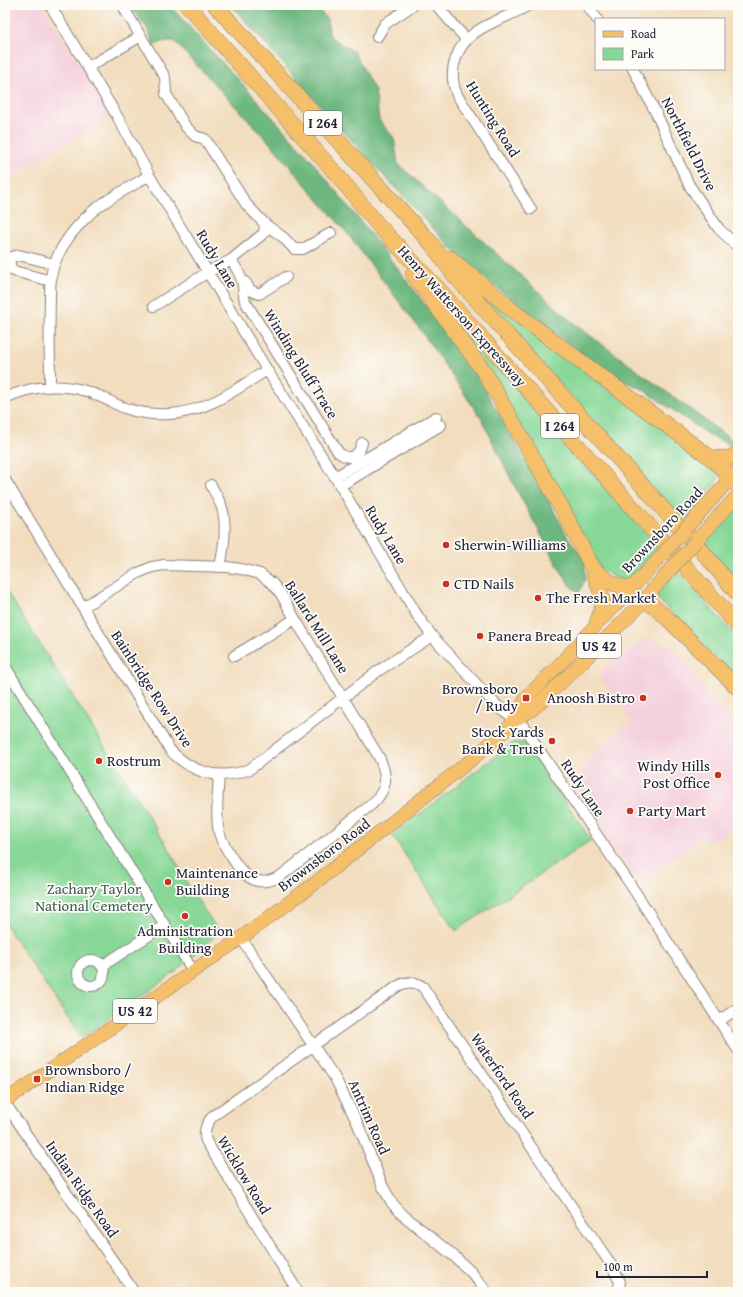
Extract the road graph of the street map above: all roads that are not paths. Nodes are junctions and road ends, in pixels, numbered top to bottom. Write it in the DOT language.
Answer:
graph roads {
  1 [pos="50,5"];
  2 [pos="187,5"];
  3 [pos="214,5"];
  4 [pos="413,5"];
  5 [pos="436,5"];
  6 [pos="529,5"];
  7 [pos="587,5"];
  8 [pos="125,10"];
  9 [pos="597,18"];
  10 [pos="141,36"];
  11 [pos="377,37"];
  12 [pos="466,39"];
  13 [pos="88,67"];
  14 [pos="634,70"];
  15 [pos="149,175"];
  16 [pos="531,210"];
  17 [pos="265,224"];
  18 [pos="380,227"];
  19 [pos="331,233"];
  20 [pos="430,242"];
  21 [pos="738,248"];
  22 [pos="231,260"];
  23 [pos="54,264"];
  24 [pos="208,272"];
  25 [pos="286,277"];
  26 [pos="242,280"];
  27 [pos="51,281"];
  28 [pos="154,306"];
  29 [pos="267,370"];
  30 [pos="50,386"];
  31 [pos="5,398"];
  32 [pos="439,421"];
  33 [pos="362,443"];
  34 [pos="738,455"];
  35 [pos="711,458"];
  36 [pos="5,480"];
  37 [pos="735,480"];
  38 [pos="337,481"];
  39 [pos="211,485"];
  40 [pos="738,495"];
  41 [pos="220,566"];
  42 [pos="592,567"];
  43 [pos="630,588"];
  44 [pos="738,594"];
  45 [pos="645,599"];
  46 [pos="83,607"];
  47 [pos="295,619"];
  48 [pos="597,623"];
  49 [pos="738,626"];
  50 [pos="432,636"];
  51 [pos="234,656"];
  52 [pos="5,666"];
  53 [pos="738,688"];
  54 [pos="344,697"];
  55 [pos="515,720"];
  56 [pos="219,775"];
  57 [pos="165,926"];
  58 [pos="240,938"];
  59 [pos="102,966"];
  60 [pos="193,971"];
  61 [pos="738,1008"];
  62 [pos="719,1021"];
  63 [pos="313,1046"];
  64 [pos="738,1050"];
  65 [pos="5,1102"];
  66 [pos="134,1292"];
  67 [pos="298,1292"];
  68 [pos="487,1292"];
  69 [pos="618,1292"];
  1 -- 13 [label="street, Rudy Lane"];
  2 -- 18 [label="highway, Henry Watterson Expressway / I 264"];
  3 -- 20 [label="highway, Henry Watterson Expressway / I 264"];
  4 -- 11 [label="street"];
  5 -- 12 [label="street"];
  6 -- 12 [label="street, Hunting Road"];
  7 -- 9 [label="street"];
  8 -- 10 [label="street"];
  10 -- 13 [label="street"];
  10 -- 17 [label="street"];
  12 -- 16 [label="street, Hunting Road"];
  13 -- 15 [label="street, Rudy Lane"];
  14 -- 21 [label="street, Northfield Drive"];
  15 -- 23 [label="street"];
  15 -- 24 [label="street, Rudy Lane"];
  17 -- 19 [label="street"];
  17 -- 22 [label="street"];
  18 -- 42 [label="highway"];
  18 -- 49 [label="highway, Henry Watterson Expressway / I 264"];
  20 -- 35 [label="highway"];
  20 -- 44 [label="highway, Henry Watterson Expressway / I 264"];
  22 -- 24 [label="street"];
  22 -- 26 [label="street, Winding Bluff Trace"];
  23 -- 27 [label="street"];
  23 -- 27 [label="street"];
  24 -- 28 [label="street"];
  24 -- 29 [label="street, Rudy Lane"];
  25 -- 26 [label="street"];
  26 -- 33 [label="street, Winding Bluff Trace"];
  27 -- 30 [label="street"];
  29 -- 30 [label="street"];
  29 -- 38 [label="street, Rudy Lane"];
  30 -- 31 [label="street"];
  32 -- 38 [label="street"];
  34 -- 35 [label="highway"];
  35 -- 37 [label="highway"];
  36 -- 46 [label="street, Bainbridge Row Drive"];
  37 -- 43 [label="main road, Brownsboro Road / US 42, bridge"];
  38 -- 50 [label="street, Rudy Lane"];
  39 -- 41 [label="street"];
  40 -- 45 [label="main road, Brownsboro Road / US 42, bridge"];
  41 -- 46 [label="street, Ballard Mill Lane"];
  41 -- 47 [label="street, Ballard Mill Lane"];
  42 -- 43 [label="highway"];
  42 -- 48 [label="highway"];
  43 -- 45 [label="main road"];
  43 -- 48 [label="main road, Brownsboro Road / US 42"];
  45 -- 53 [label="highway"];
  45 -- 55 [label="main road, Brownsboro Road / US 42"];
  46 -- 56 [label="street, Bainbridge Row Drive"];
  47 -- 51 [label="street"];
  47 -- 54 [label="street, Ballard Mill Lane"];
  48 -- 55 [label="main road, Brownsboro Road / US 42"];
  50 -- 54 [label="street, Bainbridge Row Drive"];
  50 -- 55 [label="street, Rudy Lane"];
  52 -- 57 [label="street"];
  54 -- 56 [label="street, Bainbridge Row Drive"];
  54 -- 56 [label="street, Ballard Mill Lane"];
  55 -- 58 [label="main road, Brownsboro Road / US 42"];
  55 -- 62 [label="street, Rudy Lane"];
  57 -- 59 [label="street"];
  57 -- 60 [label="street"];
  58 -- 60 [label="main road, Brownsboro Road / US 42"];
  58 -- 63 [label="street, Antrim Road"];
  60 -- 65 [label="main road, Brownsboro Road / US 42"];
  61 -- 62 [label="street"];
  62 -- 64 [label="street, Rudy Lane"];
  63 -- 67 [label="street, Wicklow Road"];
  63 -- 68 [label="street, Antrim Road"];
  63 -- 69 [label="street, Waterford Road"];
  65 -- 66 [label="street, Indian Ridge Road"];
}
